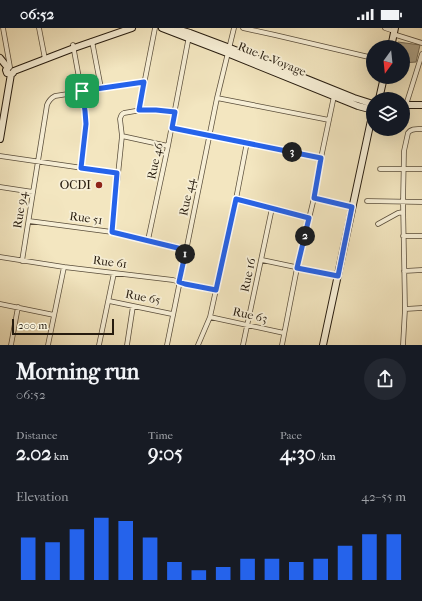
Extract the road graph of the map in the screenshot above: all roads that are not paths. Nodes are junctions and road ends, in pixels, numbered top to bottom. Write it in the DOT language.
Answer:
graph roads {
  1 [pos="3,28"];
  2 [pos="39,28"];
  3 [pos="121,28"];
  4 [pos="132,28"];
  5 [pos="155,28"];
  6 [pos="162,28"];
  7 [pos="173,28"];
  8 [pos="234,28"];
  9 [pos="243,28"];
  10 [pos="277,28"];
  11 [pos="391,29"];
  12 [pos="275,34"];
  13 [pos="189,36"];
  14 [pos="389,40"];
  15 [pos="391,40"];
  16 [pos="92,41"];
  17 [pos="422,43"];
  18 [pos="74,46"];
  19 [pos="228,51"];
  20 [pos="422,54"];
  21 [pos="366,56"];
  22 [pos="0,58"];
  23 [pos="44,58"];
  24 [pos="11,70"];
  25 [pos="144,82"];
  26 [pos="100,88"];
  27 [pos="82,91"];
  28 [pos="409,92"];
  29 [pos="334,96"];
  30 [pos="217,98"];
  31 [pos="366,102"];
  32 [pos="410,105"];
  33 [pos="422,105"];
  34 [pos="366,108"];
  35 [pos="139,110"];
  36 [pos="175,112"];
  37 [pos="2,116"];
  38 [pos="329,120"];
  39 [pos="172,128"];
  40 [pos="422,129"];
  41 [pos="209,135"];
  42 [pos="122,136"];
  43 [pos="367,136"];
  44 [pos="371,136"];
  45 [pos="0,139"];
  46 [pos="247,142"];
  47 [pos="168,146"];
  48 [pos="0,156"];
  49 [pos="321,158"];
  50 [pos="38,162"];
  51 [pos="81,168"];
  52 [pos="380,169"];
  53 [pos="404,169"];
  54 [pos="422,169"];
  55 [pos="117,173"];
  56 [pos="0,187"];
  57 [pos="33,192"];
  58 [pos="314,198"];
  59 [pos="236,199"];
  60 [pos="368,201"];
  61 [pos="403,202"];
  62 [pos="422,202"];
  63 [pos="352,207"];
  64 [pos="272,208"];
  65 [pos="403,212"];
  66 [pos="309,218"];
  67 [pos="29,221"];
  68 [pos="378,224"];
  69 [pos="112,232"];
  70 [pos="403,236"];
  71 [pos="422,236"];
  72 [pos="148,240"];
  73 [pos="186,250"];
  74 [pos="0,257"];
  75 [pos="262,260"];
  76 [pos="22,261"];
  77 [pos="64,267"];
  78 [pos="297,268"];
  79 [pos="422,270"];
  80 [pos="404,271"];
  81 [pos="114,273"];
  82 [pos="338,276"];
  83 [pos="179,282"];
  84 [pos="216,290"];
  85 [pos="109,301"];
  86 [pos="0,304"];
  87 [pos="133,306"];
  88 [pos="18,308"];
  89 [pos="422,308"];
  90 [pos="404,309"];
  91 [pos="172,314"];
  92 [pos="54,315"];
  93 [pos="210,317"];
  94 [pos="248,325"];
  95 [pos="284,333"];
  96 [pos="11,345"];
  97 [pos="48,345"];
  98 [pos="99,345"];
  99 [pos="127,345"];
  100 [pos="166,345"];
  101 [pos="198,345"];
  102 [pos="243,345"];
  103 [pos="282,345"];
  104 [pos="323,345"];
  105 [pos="326,345"];
  106 [pos="404,345"];
  1 -- 24 [label="street"];
  2 -- 23 [label="street"];
  3 -- 18 [label="main road"];
  4 -- 16 [label="main road"];
  5 -- 25 [label="street"];
  6 -- 13 [label="main road, Rue le Voyage"];
  7 -- 13 [label="main road"];
  8 -- 19 [label="street, Rue 44"];
  9 -- 12 [label="street"];
  10 -- 12 [label="street"];
  11 -- 14 [label="main road"];
  11 -- 15 [label="main road"];
  11 -- 17 [label="street"];
  12 -- 21 [label="street"];
  13 -- 19 [label="main road, Rue le Voyage"];
  13 -- 36 [label="street, Rue 46"];
  16 -- 18 [label="main road"];
  16 -- 26 [label="street"];
  18 -- 23 [label="main road"];
  18 -- 27 [label="street"];
  19 -- 29 [label="main road, Rue le Voyage"];
  19 -- 30 [label="street, Rue 44"];
  19 -- 31 [label="main road"];
  20 -- 28 [label="street"];
  22 -- 24 [label="main road"];
  23 -- 24 [label="main road"];
  24 -- 37 [label="main road"];
  25 -- 26 [label="street"];
  25 -- 35 [label="street"];
  26 -- 27 [label="street"];
  27 -- 50 [label="street, Rue 94"];
  27 -- 51 [label="street"];
  29 -- 34 [label="main road, Rue le Voyage"];
  29 -- 38 [label="street"];
  30 -- 38 [label="street"];
  30 -- 41 [label="street, Rue 44"];
  32 -- 33 [label="main road"];
  35 -- 36 [label="street"];
  35 -- 42 [label="street"];
  36 -- 39 [label="street, Rue 46"];
  37 -- 45 [label="main road"];
  38 -- 49 [label="street"];
  39 -- 41 [label="street"];
  39 -- 47 [label="street, Rue 46"];
  40 -- 53 [label="street"];
  41 -- 46 [label="street"];
  41 -- 73 [label="street, Rue 44"];
  42 -- 47 [label="street"];
  42 -- 55 [label="street"];
  43 -- 63 [label="main road"];
  44 -- 105 [label="main road"];
  46 -- 49 [label="street"];
  46 -- 59 [label="street"];
  47 -- 72 [label="street, Rue 46"];
  48 -- 50 [label="street"];
  49 -- 58 [label="street"];
  50 -- 51 [label="street"];
  50 -- 57 [label="street, Rue 94"];
  51 -- 55 [label="street"];
  52 -- 53 [label="street"];
  53 -- 54 [label="street"];
  53 -- 61 [label="street"];
  55 -- 69 [label="street"];
  56 -- 57 [label="street"];
  57 -- 67 [label="street, Rue 94"];
  58 -- 63 [label="street"];
  58 -- 66 [label="street"];
  59 -- 64 [label="street"];
  59 -- 84 [label="street"];
  60 -- 61 [label="street"];
  61 -- 62 [label="street"];
  61 -- 65 [label="street"];
  63 -- 82 [label="main road"];
  64 -- 66 [label="street"];
  64 -- 75 [label="street, Rue 16"];
  65 -- 68 [label="street"];
  65 -- 70 [label="street"];
  66 -- 78 [label="street"];
  67 -- 69 [label="street, Rue 51"];
  67 -- 76 [label="street, Rue 94"];
  69 -- 72 [label="street, Rue 51"];
  70 -- 71 [label="street"];
  70 -- 80 [label="street"];
  72 -- 73 [label="street, Rue 51"];
  73 -- 83 [label="street, Rue 44"];
  74 -- 76 [label="street, Rue 61"];
  75 -- 78 [label="street"];
  75 -- 94 [label="street, Rue 16"];
  76 -- 77 [label="street, Rue 61"];
  77 -- 81 [label="street, Rue 61"];
  77 -- 92 [label="street"];
  78 -- 82 [label="street"];
  78 -- 95 [label="street"];
  79 -- 80 [label="street"];
  80 -- 90 [label="street"];
  81 -- 83 [label="street, Rue 61"];
  81 -- 85 [label="street"];
  82 -- 104 [label="main road"];
  83 -- 84 [label="street, Rue 61"];
  83 -- 91 [label="street, Rue 44"];
  84 -- 93 [label="street"];
  85 -- 87 [label="street, Rue 65"];
  85 -- 98 [label="street"];
  86 -- 88 [label="street"];
  87 -- 91 [label="street, Rue 65"];
  87 -- 99 [label="street"];
  88 -- 92 [label="street"];
  88 -- 96 [label="street"];
  89 -- 90 [label="street"];
  90 -- 106 [label="street"];
  91 -- 100 [label="street, Rue 44"];
  92 -- 97 [label="street"];
  93 -- 94 [label="street, Rue 63"];
  93 -- 101 [label="street"];
  94 -- 95 [label="street, Rue 63"];
  94 -- 102 [label="street, Rue 16"];
  95 -- 103 [label="street"];
}
